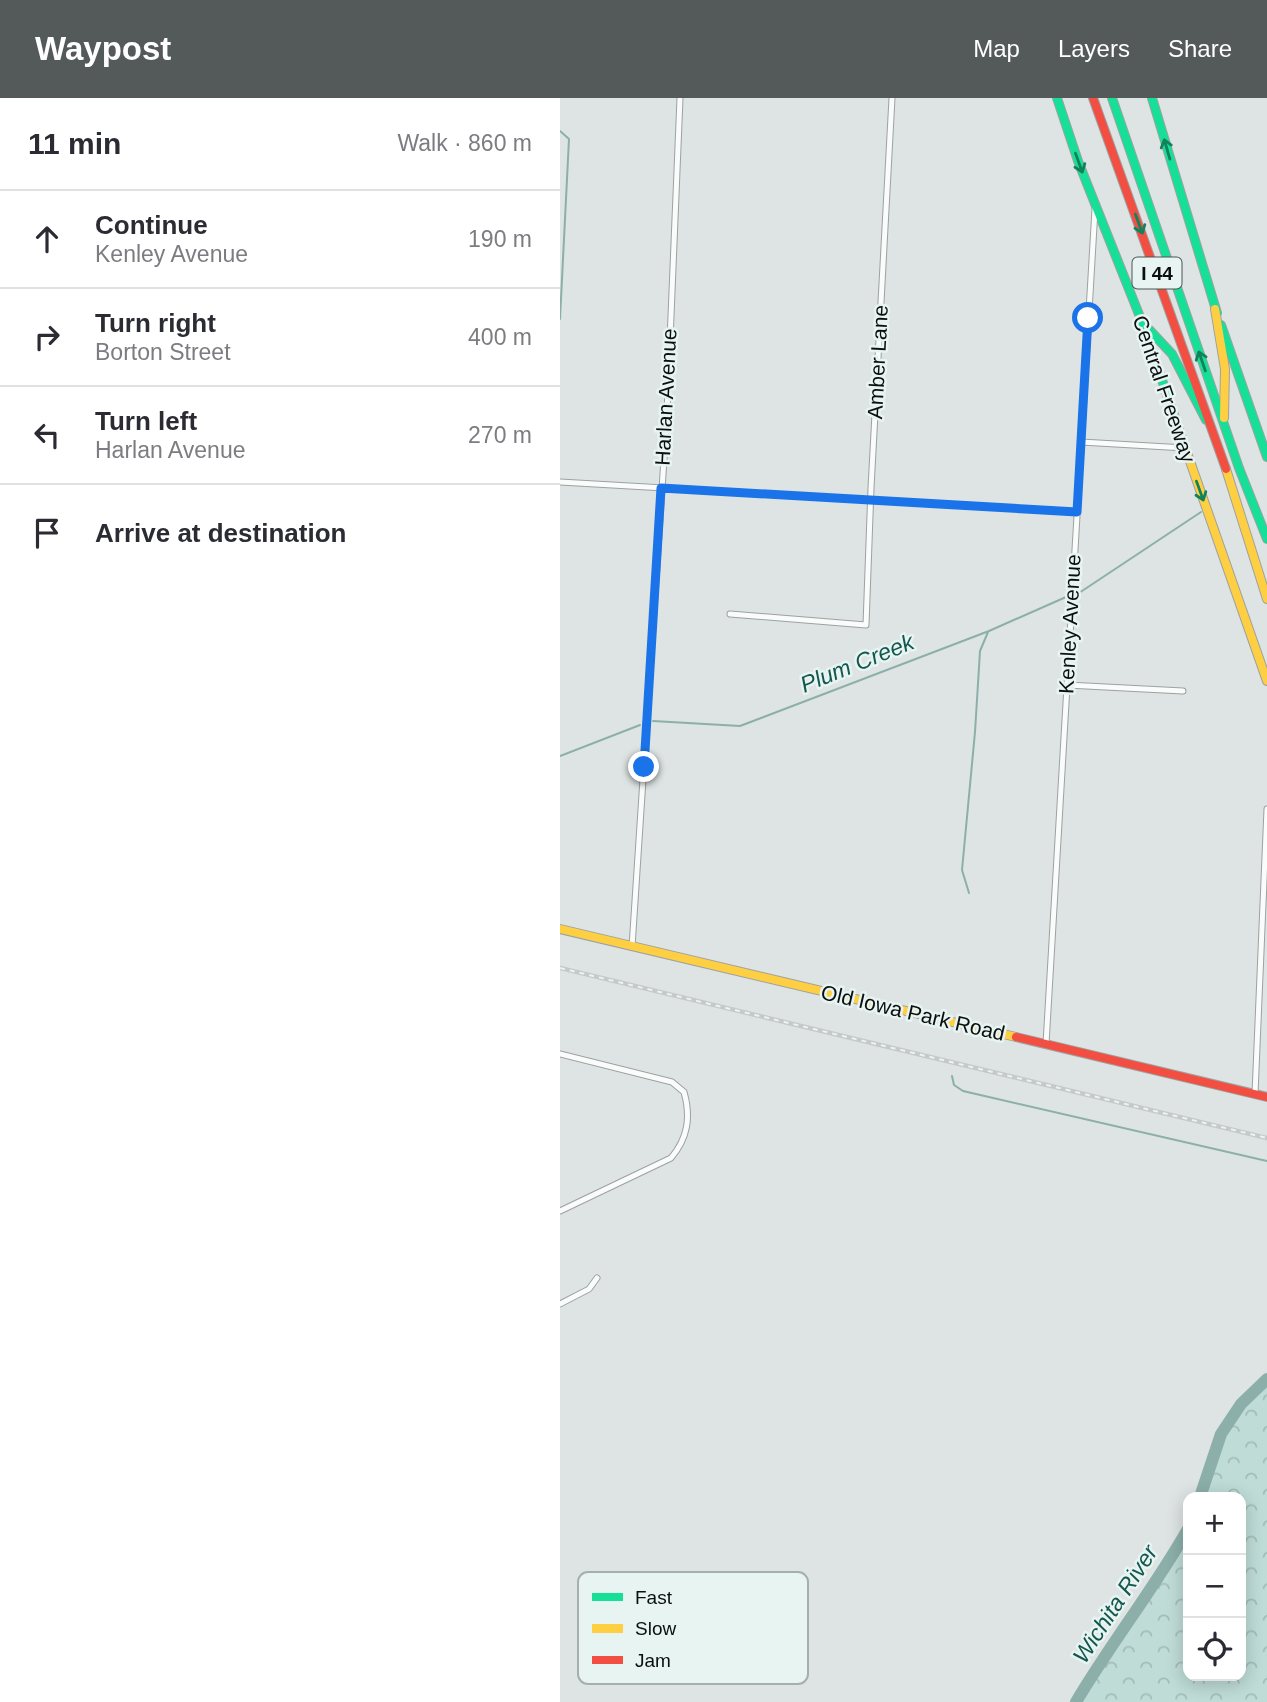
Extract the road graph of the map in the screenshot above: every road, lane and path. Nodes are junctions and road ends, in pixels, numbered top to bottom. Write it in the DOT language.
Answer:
graph roads {
  1 [pos="680,98"];
  2 [pos="892,98"];
  3 [pos="1057,98"];
  4 [pos="1093,98"];
  5 [pos="1112,98"];
  6 [pos="1152,98"];
  7 [pos="1095,204"];
  8 [pos="1215,309"];
  9 [pos="1142,322"];
  10 [pos="1224,425"];
  11 [pos="1215,433"];
  12 [pos="1081,442"];
  13 [pos="1185,448"];
  14 [pos="1267,457"];
  15 [pos="560,482"];
  16 [pos="661,488"];
  17 [pos="871,501"];
  18 [pos="1077,512"];
  19 [pos="1267,539"];
  20 [pos="1267,600"];
  21 [pos="730,614"];
  22 [pos="1267,681"];
  23 [pos="1067,685"];
  24 [pos="1183,691"];
  25 [pos="1267,809"];
  26 [pos="560,929"];
  27 [pos="632,947"];
  28 [pos="1046,1044"];
  29 [pos="560,1054"];
  30 [pos="1255,1094"];
  31 [pos="1267,1097"];
  32 [pos="560,1211"];
  33 [pos="597,1278"];
  34 [pos="560,1304"];
  1 -- 16 [label="street, Harlan Avenue"];
  2 -- 17 [label="street, Amber Lane"];
  3 -- 7 [label="main road, Central Freeway, one-way"];
  4 -- 11 [label="main road, Central Freeway / I 44, one-way"];
  10 -- 5 [label="main road, I 44, one-way"];
  8 -- 6 [label="main road, one-way"];
  7 -- 9 [label="main road, Central Freeway"];
  7 -- 12 [label="street, Kenley Avenue"];
  8 -- 10 [label="main road"];
  8 -- 14 [label="main road"];
  9 -- 11 [label="main road"];
  9 -- 13 [label="main road, Central Freeway"];
  10 -- 19 [label="main road, I 44"];
  11 -- 20 [label="main road, Central Freeway / I 44"];
  12 -- 13 [label="street"];
  12 -- 18 [label="street, Kenley Avenue"];
  13 -- 22 [label="main road, Central Freeway, one-way"];
  15 -- 16 [label="street"];
  16 -- 17 [label="street"];
  16 -- 27 [label="street, Harlan Avenue"];
  17 -- 18 [label="street"];
  17 -- 21 [label="street, Amber Lane"];
  18 -- 23 [label="street, Kenley Avenue"];
  23 -- 24 [label="street"];
  23 -- 28 [label="street, Kenley Avenue"];
  25 -- 30 [label="street"];
  26 -- 27 [label="main road, Old Iowa Park Road"];
  27 -- 28 [label="main road, Old Iowa Park Road"];
  28 -- 30 [label="main road, Old Iowa Park Road"];
  29 -- 32 [label="street"];
  30 -- 31 [label="main road, Old Iowa Park Road"];
  33 -- 34 [label="street"];
}
